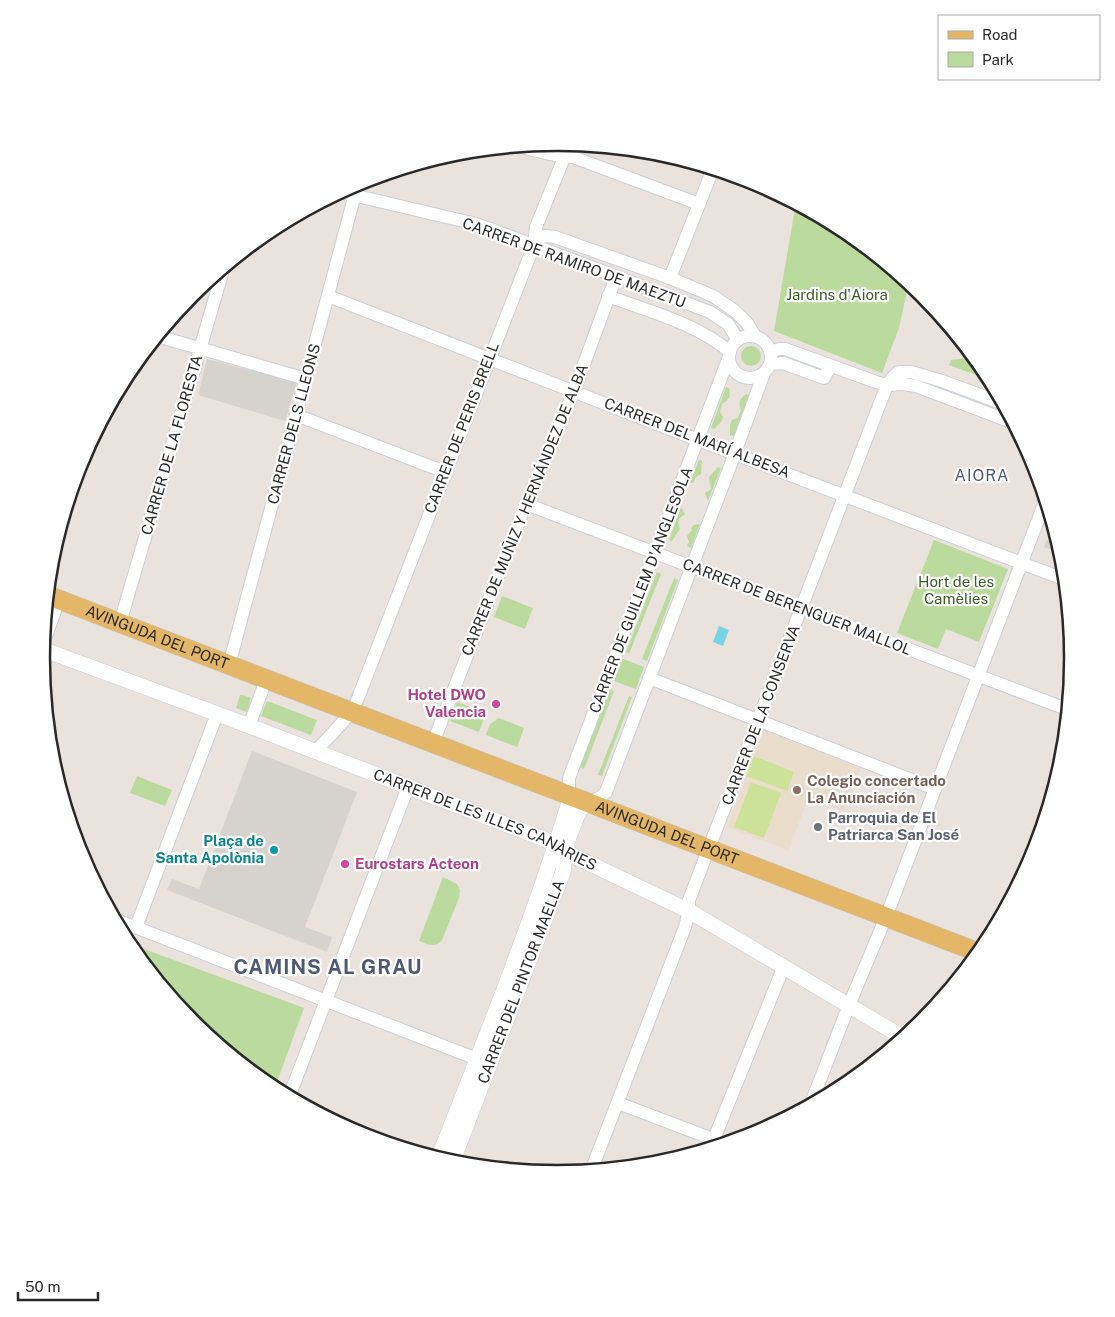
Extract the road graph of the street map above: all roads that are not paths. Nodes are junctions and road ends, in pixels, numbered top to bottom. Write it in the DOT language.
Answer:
graph roads {
  1 [pos="543,151"];
  2 [pos="566,151"];
  3 [pos="564,156"];
  4 [pos="711,175"];
  5 [pos="351,195"];
  6 [pos="354,196"];
  7 [pos="699,204"];
  8 [pos="534,242"];
  9 [pos="616,277"];
  10 [pos="670,278"];
  11 [pos="220,280"];
  12 [pos="328,296"];
  13 [pos="608,296"];
  14 [pos="755,336"];
  15 [pos="165,338"];
  16 [pos="738,340"];
  17 [pos="200,349"];
  18 [pos="730,354"];
  19 [pos="489,358"];
  20 [pos="768,363"];
  21 [pos="306,379"];
  22 [pos="887,384"];
  23 [pos="574,391"];
  24 [pos="994,400"];
  25 [pos="296,415"];
  26 [pos="1005,420"];
  27 [pos="698,440"];
  28 [pos="734,453"];
  29 [pos="445,472"];
  30 [pos="844,494"];
  31 [pos="526,504"];
  32 [pos="1042,509"];
  33 [pos="655,554"];
  34 [pos="1022,563"];
  35 [pos="692,567"];
  36 [pos="1058,577"];
  37 [pos="53,598"];
  38 [pos="802,610"];
  39 [pos="120,623"];
  40 [pos="50,653"];
  41 [pos="229,665"];
  42 [pos="978,676"];
  43 [pos="649,678"];
  44 [pos="266,680"];
  45 [pos="1063,708"];
  46 [pos="352,712"];
  47 [pos="217,714"];
  48 [pos="759,721"];
  49 [pos="249,726"];
  50 [pos="433,743"];
  51 [pos="316,751"];
  52 [pos="408,787"];
  53 [pos="935,789"];
  54 [pos="569,796"];
  55 [pos="588,803"];
  56 [pos="560,849"];
  57 [pos="709,849"];
  58 [pos="689,912"];
  59 [pos="886,917"];
  60 [pos="125,923"];
  61 [pos="136,927"];
  62 [pos="972,950"];
  63 [pos="784,966"];
  64 [pos="326,1000"];
  65 [pos="849,1005"];
  66 [pos="898,1034"];
  67 [pos="484,1061"];
  68 [pos="292,1090"];
  69 [pos="814,1096"];
  70 [pos="618,1103"];
  71 [pos="721,1139"];
  72 [pos="716,1141"];
  73 [pos="441,1152"];
  74 [pos="454,1155"];
  75 [pos="593,1165"];
  1 -- 3 [label="street"];
  2 -- 3 [label="street, CARRER DE PERIS BRELL"];
  3 -- 7 [label="street"];
  3 -- 8 [label="street, CARRER DE PERIS BRELL"];
  4 -- 7 [label="street"];
  5 -- 6 [label="street, CARRER DE RAMIRO DE MAEZTU"];
  6 -- 8 [label="street, CARRER DE RAMIRO DE MAEZTU"];
  6 -- 12 [label="street, CARRER DELS LLEONS"];
  7 -- 10 [label="street"];
  8 -- 9 [label="street, CARRER DE RAMIRO DE MAEZTU"];
  8 -- 10 [label="street, CARRER DE RAMIRO DE MAEZTU"];
  8 -- 19 [label="street, CARRER DE PERIS BRELL"];
  9 -- 13 [label="street, CARRER DE MUÑIZ Y HERNÁNDEZ DE ALBA"];
  9 -- 16 [label="street, CARRER DE RAMIRO DE MAEZTU"];
  10 -- 14 [label="street, CARRER DE RAMIRO DE MAEZTU"];
  11 -- 17 [label="street, CARRER DE LA FLORESTA"];
  12 -- 19 [label="street, CARRER DEL MARÍ ALBESA"];
  12 -- 21 [label="street, CARRER DELS LLEONS"];
  13 -- 18 [label="street, CARRER DE RAMIRO DE MAEZTU"];
  13 -- 23 [label="street, CARRER DE MUÑIZ Y HERNÁNDEZ DE ALBA"];
  14 -- 16 [label="street"];
  14 -- 20 [label="street"];
  15 -- 17 [label="street"];
  16 -- 18 [label="street"];
  17 -- 21 [label="street"];
  17 -- 39 [label="street, CARRER DE LA FLORESTA"];
  18 -- 20 [label="street"];
  18 -- 27 [label="street, CARRER DE GUILLEM D'ANGLESOLA"];
  19 -- 23 [label="street, CARRER DEL MARÍ ALBESA"];
  19 -- 29 [label="street, CARRER DE PERIS BRELL"];
  20 -- 22 [label="street"];
  20 -- 28 [label="street"];
  21 -- 25 [label="street, CARRER DELS LLEONS"];
  22 -- 24 [label="street"];
  22 -- 26 [label="street"];
  22 -- 30 [label="street, CARRER DE LA CONSERVA"];
  23 -- 27 [label="street, CARRER DEL MARÍ ALBESA"];
  23 -- 31 [label="street, CARRER DE MUÑIZ Y HERNÁNDEZ DE ALBA"];
  25 -- 29 [label="street"];
  25 -- 41 [label="street, CARRER DELS LLEONS"];
  27 -- 28 [label="street, CARRER DEL MARÍ ALBESA"];
  27 -- 33 [label="street, CARRER DE GUILLEM D'ANGLESOLA"];
  28 -- 30 [label="street, CARRER DEL MARÍ ALBESA"];
  28 -- 35 [label="street"];
  29 -- 46 [label="street, CARRER DE PERIS BRELL"];
  30 -- 34 [label="street, CARRER DEL MARÍ ALBESA"];
  30 -- 38 [label="street, CARRER DE LA CONSERVA"];
  31 -- 33 [label="street, CARRER DE BERENGUER MALLOL"];
  31 -- 50 [label="street, CARRER DE MUÑIZ Y HERNÁNDEZ DE ALBA"];
  32 -- 34 [label="street"];
  33 -- 35 [label="street, CARRER DE BERENGUER MALLOL"];
  33 -- 54 [label="street, CARRER DE GUILLEM D'ANGLESOLA"];
  34 -- 36 [label="street, CARRER DEL MARÍ ALBESA"];
  34 -- 42 [label="street"];
  35 -- 38 [label="street, CARRER DE BERENGUER MALLOL"];
  35 -- 43 [label="street"];
  37 -- 39 [label="main road, AVINGUDA DEL PORT"];
  38 -- 42 [label="street, CARRER DE BERENGUER MALLOL"];
  38 -- 48 [label="street, CARRER DE LA CONSERVA"];
  39 -- 41 [label="main road, AVINGUDA DEL PORT"];
  40 -- 47 [label="street, CARRER DE LES ILLES CANÀRIES"];
  41 -- 44 [label="main road, AVINGUDA DEL PORT"];
  42 -- 45 [label="street, CARRER DE BERENGUER MALLOL"];
  42 -- 53 [label="street"];
  43 -- 48 [label="street"];
  43 -- 55 [label="street"];
  44 -- 46 [label="main road, AVINGUDA DEL PORT"];
  44 -- 49 [label="street"];
  46 -- 50 [label="main road, AVINGUDA DEL PORT"];
  46 -- 51 [label="street"];
  47 -- 49 [label="street, CARRER DE LES ILLES CANÀRIES"];
  47 -- 61 [label="street"];
  48 -- 53 [label="street"];
  48 -- 57 [label="street, CARRER DE LA CONSERVA"];
  49 -- 51 [label="street, CARRER DE LES ILLES CANÀRIES"];
  50 -- 54 [label="main road, AVINGUDA DEL PORT"];
  51 -- 52 [label="street, CARRER DE LES ILLES CANÀRIES"];
  52 -- 56 [label="street, CARRER DE LES ILLES CANÀRIES"];
  52 -- 64 [label="street"];
  53 -- 59 [label="street"];
  54 -- 55 [label="main road, AVINGUDA DEL PORT"];
  54 -- 56 [label="street, CARRER DEL PINTOR MAELLA"];
  55 -- 56 [label="street, CARRER DEL PINTOR MAELLA"];
  55 -- 57 [label="main road, AVINGUDA DEL PORT"];
  56 -- 58 [label="street, CARRER DE LES ILLES CANÀRIES"];
  56 -- 67 [label="street, CARRER DEL PINTOR MAELLA"];
  57 -- 58 [label="street, CARRER DE LA CONSERVA"];
  57 -- 59 [label="main road, AVINGUDA DEL PORT"];
  58 -- 63 [label="street, CARRER DE LES ILLES CANÀRIES"];
  58 -- 70 [label="street, CARRER DE LA CONSERVA"];
  59 -- 62 [label="main road, AVINGUDA DEL PORT"];
  59 -- 65 [label="street"];
  60 -- 61 [label="street"];
  61 -- 64 [label="street"];
  63 -- 65 [label="street, CARRER DE LES ILLES CANÀRIES"];
  63 -- 71 [label="street"];
  64 -- 67 [label="street"];
  64 -- 68 [label="street"];
  65 -- 66 [label="street, CARRER DE LES ILLES CANÀRIES"];
  65 -- 69 [label="street"];
  67 -- 73 [label="street, CARRER DEL PINTOR MAELLA"];
  67 -- 74 [label="street, CARRER DEL PINTOR MAELLA"];
  70 -- 72 [label="street"];
  70 -- 75 [label="street, CARRER DE LA CONSERVA"];
}
